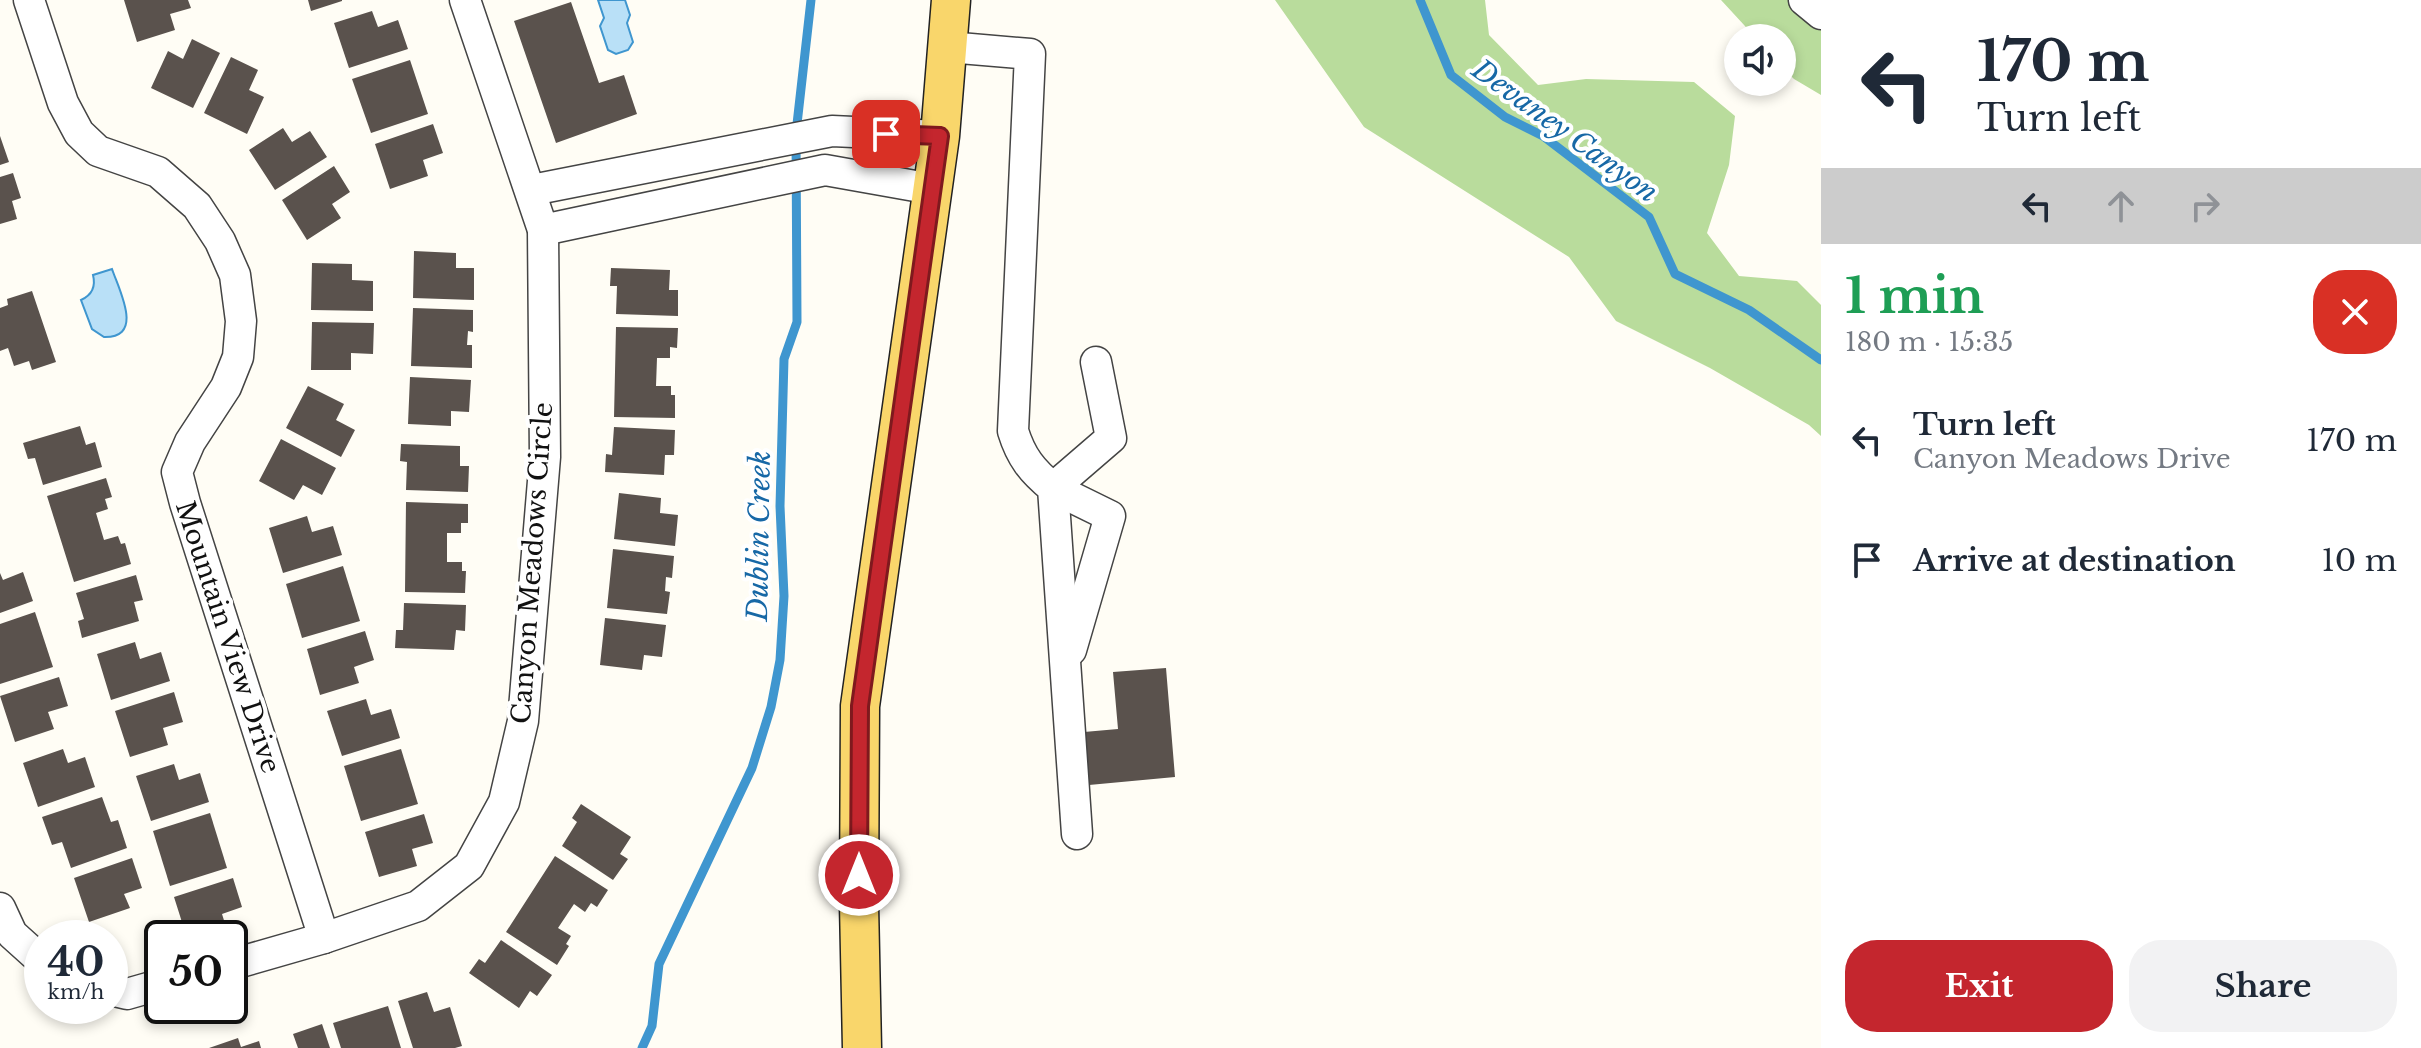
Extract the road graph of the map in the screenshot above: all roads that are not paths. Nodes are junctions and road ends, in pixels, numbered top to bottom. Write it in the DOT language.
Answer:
graph roads {
  1 [pos="29,0"];
  2 [pos="465,0"];
  3 [pos="951,0"];
  4 [pos="1804,0"];
  5 [pos="1821,14"];
  6 [pos="948,47"];
  7 [pos="940,136"];
  8 [pos="932,189"];
  9 [pos="532,190"];
  10 [pos="543,230"];
  11 [pos="1096,362"];
  12 [pos="1053,488"];
  13 [pos="1066,669"];
  14 [pos="1077,834"];
  15 [pos="0,908"];
  16 [pos="324,938"];
  17 [pos="24,945"];
  18 [pos="248,960"];
  19 [pos="862,1048"];
  1 -- 16 [label="street, Mountain View Drive"];
  2 -- 9 [label="street, Canyon Meadows Circle"];
  3 -- 6 [label="main road"];
  4 -- 5 [label="street"];
  6 -- 7 [label="main road"];
  6 -- 12 [label="street"];
  7 -- 8 [label="main road"];
  7 -- 9 [label="street"];
  8 -- 10 [label="street"];
  8 -- 19 [label="main road"];
  9 -- 10 [label="street, Canyon Meadows Circle"];
  10 -- 16 [label="street, Canyon Meadows Circle"];
  11 -- 12 [label="street"];
  12 -- 13 [label="street"];
  12 -- 13 [label="street"];
  13 -- 14 [label="street"];
  15 -- 17 [label="street"];
  16 -- 18 [label="street, Canyon Meadows Circle"];
}
